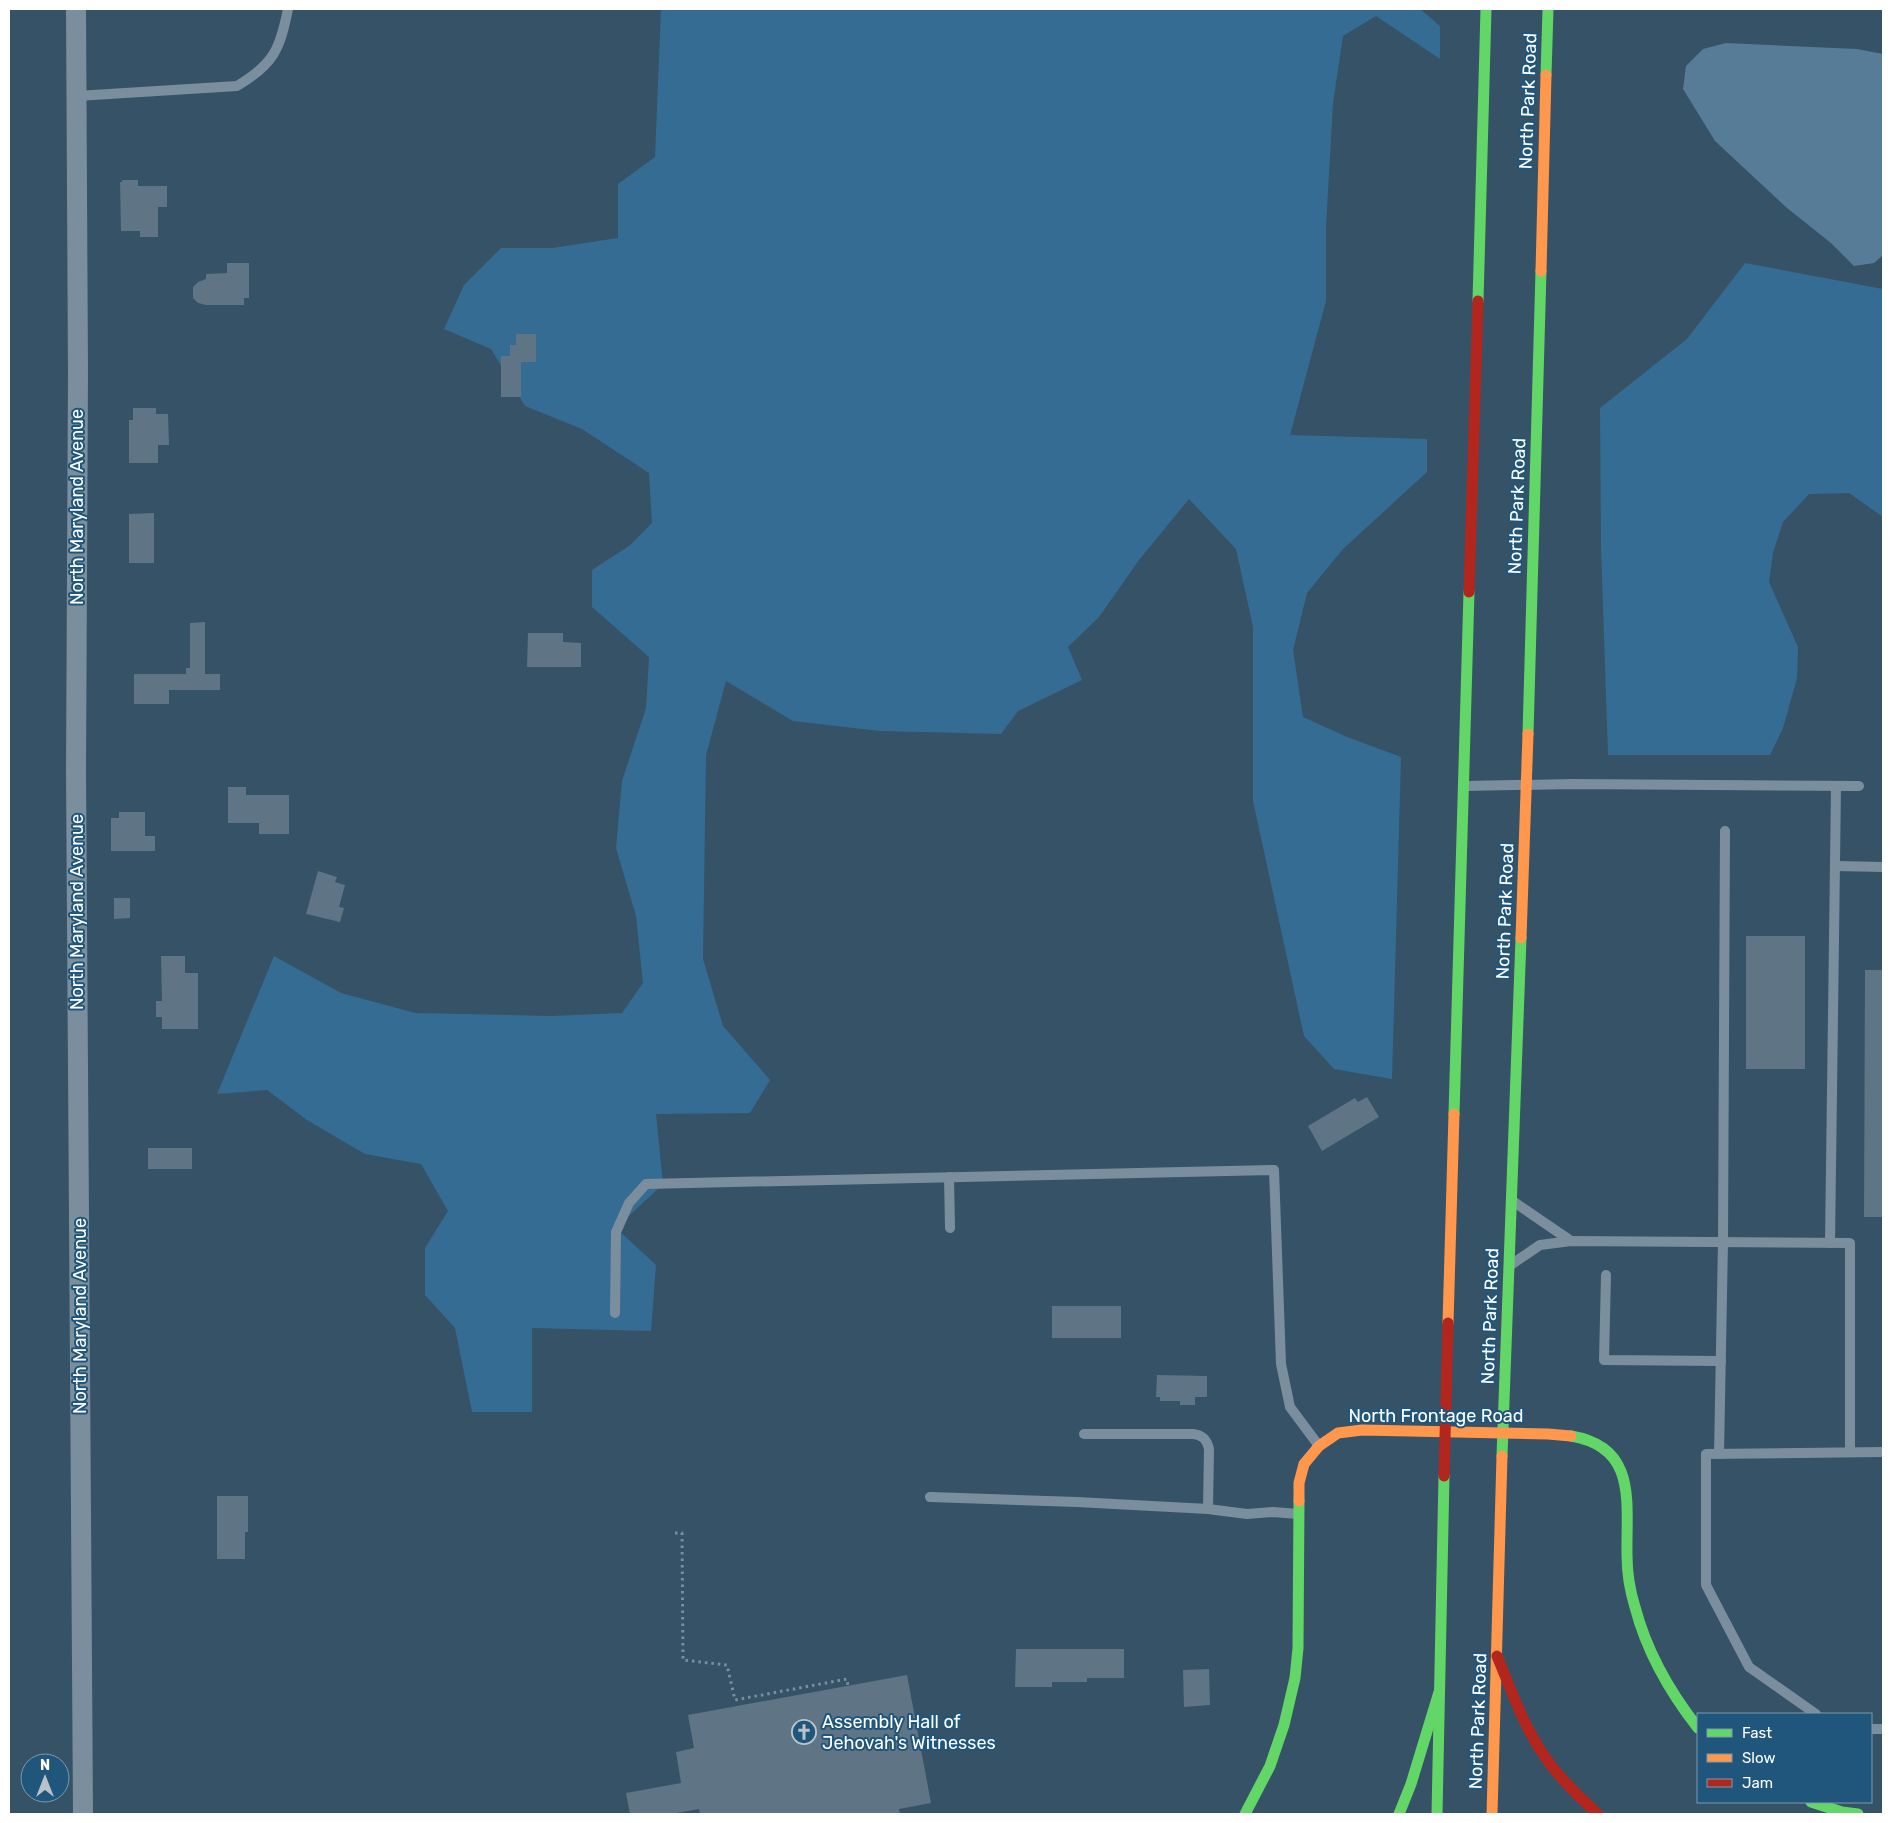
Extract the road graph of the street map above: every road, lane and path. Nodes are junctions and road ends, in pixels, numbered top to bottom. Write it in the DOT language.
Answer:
graph roads {
  1 [pos="76,9"];
  2 [pos="288,9"];
  3 [pos="1486,9"];
  4 [pos="1548,9"];
  5 [pos="77,96"];
  6 [pos="1527,784"];
  7 [pos="1463,786"];
  8 [pos="1836,786"];
  9 [pos="1859,786"];
  10 [pos="1725,831"];
  11 [pos="1836,866"];
  12 [pos="1883,866"];
  13 [pos="949,1177"];
  14 [pos="1512,1200"];
  15 [pos="950,1228"];
  16 [pos="1570,1241"];
  17 [pos="1722,1242"];
  18 [pos="1830,1242"];
  19 [pos="1509,1266"];
  20 [pos="1606,1275"];
  21 [pos="615,1314"];
  22 [pos="1720,1361"];
  23 [pos="1445,1433"];
  24 [pos="1503,1433"];
  25 [pos="1084,1434"];
  26 [pos="1319,1446"];
  27 [pos="1850,1452"];
  28 [pos="1883,1452"];
  29 [pos="1719,1454"];
  30 [pos="930,1497"];
  31 [pos="1208,1509"];
  32 [pos="1299,1514"];
  33 [pos="675,1533"];
  34 [pos="1497,1656"];
  35 [pos="848,1686"];
  36 [pos="1439,1692"];
  37 [pos="1815,1713"];
  38 [pos="1697,1727"];
  39 [pos="1814,1803"];
  40 [pos="83,1814"];
  41 [pos="1245,1814"];
  42 [pos="1399,1814"];
  43 [pos="1437,1814"];
  44 [pos="1492,1814"];
  45 [pos="1598,1814"];
  46 [pos="1858,1814"];
  1 -- 5 [label="street, North Maryland Avenue"];
  2 -- 5 [label="lane"];
  3 -- 7 [label="main road"];
  4 -- 6 [label="main road, North Park Road"];
  5 -- 40 [label="street, North Maryland Avenue"];
  6 -- 7 [label="lane"];
  6 -- 8 [label="lane"];
  6 -- 14 [label="main road, North Park Road"];
  7 -- 23 [label="main road"];
  8 -- 9 [label="lane"];
  8 -- 11 [label="lane"];
  10 -- 17 [label="lane"];
  11 -- 12 [label="lane"];
  11 -- 18 [label="lane"];
  13 -- 15 [label="lane"];
  13 -- 21 [label="lane"];
  13 -- 26 [label="lane"];
  14 -- 16 [label="lane"];
  14 -- 19 [label="main road, North Park Road"];
  16 -- 17 [label="lane"];
  16 -- 19 [label="lane"];
  17 -- 18 [label="lane"];
  17 -- 22 [label="lane"];
  18 -- 27 [label="lane"];
  19 -- 24 [label="main road, North Park Road"];
  20 -- 22 [label="lane"];
  22 -- 29 [label="lane"];
  23 -- 24 [label="main road, North Frontage Road"];
  23 -- 26 [label="main road, North Frontage Road"];
  23 -- 36 [label="main road"];
  24 -- 34 [label="main road, North Park Road"];
  24 -- 38 [label="main road, North Frontage Road"];
  25 -- 31 [label="lane"];
  26 -- 32 [label="main road, North Frontage Road"];
  27 -- 28 [label="lane"];
  27 -- 29 [label="lane"];
  29 -- 37 [label="lane"];
  30 -- 31 [label="lane"];
  31 -- 32 [label="lane"];
  32 -- 41 [label="main road, North Frontage Road"];
  33 -- 35 [label="path"];
  34 -- 44 [label="main road, North Park Road"];
  34 -- 45 [label="main road"];
  36 -- 42 [label="main road"];
  36 -- 43 [label="main road"];
  39 -- 46 [label="main road"];
}
